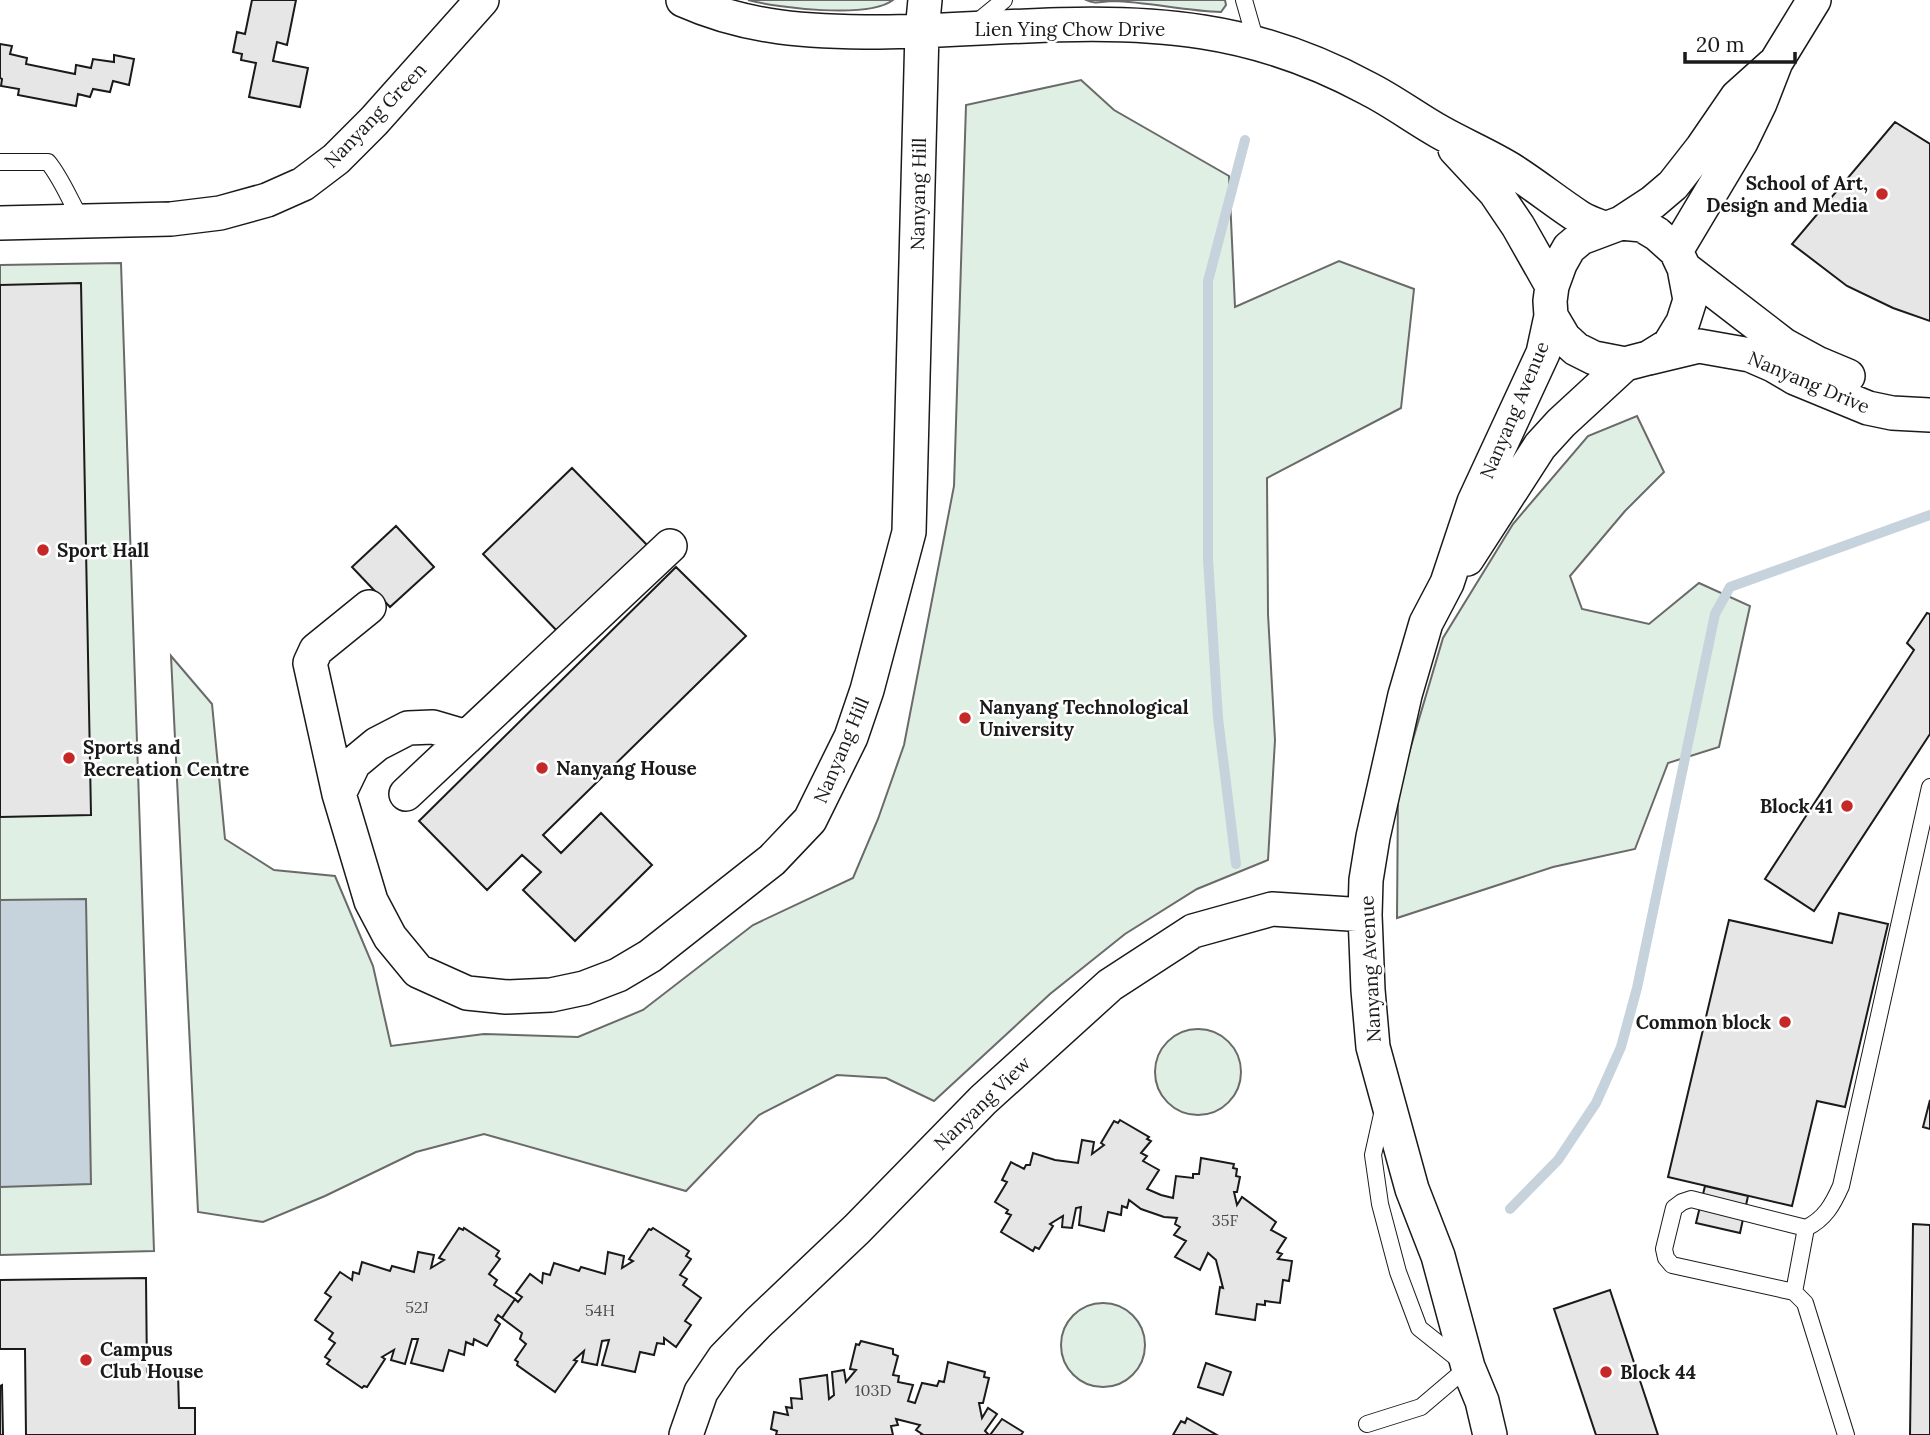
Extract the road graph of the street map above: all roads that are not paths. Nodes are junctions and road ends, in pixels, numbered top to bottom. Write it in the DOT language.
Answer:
graph roads {
  1 [pos="482,0"];
  2 [pos="683,0"];
  3 [pos="1004,0"];
  4 [pos="1244,0"];
  5 [pos="1814,0"];
  6 [pos="923,16"];
  7 [pos="968,29"];
  8 [pos="1256,42"];
  9 [pos="1776,62"];
  10 [pos="1440,132"];
  11 [pos="0,162"];
  12 [pos="82,221"];
  13 [pos="0,223"];
  14 [pos="1612,225"];
  15 [pos="1680,260"];
  16 [pos="1552,301"];
  17 [pos="1637,361"];
  18 [pos="1930,413"];
  19 [pos="670,546"];
  20 [pos="1447,583"];
  21 [pos="369,607"];
  22 [pos="467,737"];
  23 [pos="1930,787"];
  24 [pos="339,794"];
  25 [pos="407,794"];
  26 [pos="1366,915"];
  27 [pos="1806,1228"];
  28 [pos="1794,1293"];
  29 [pos="1468,1367"];
  30 [pos="1482,1401"];
  31 [pos="1367,1424"];
  32 [pos="686,1435"];
  33 [pos="1490,1435"];
  34 [pos="1503,1435"];
  35 [pos="1846,1435"];
  1 -- 12 [label="street, Nanyang Green"];
  2 -- 6 [label="street, Lien Ying Chow Drive"];
  3 -- 7 [label="lane"];
  4 -- 8 [label="lane"];
  5 -- 9 [label="street, Nanyang Avenue"];
  6 -- 7 [label="street, Lien Ying Chow Drive"];
  6 -- 24 [label="street, Nanyang Hill"];
  7 -- 8 [label="street, Lien Ying Chow Drive"];
  8 -- 10 [label="street, Lien Ying Chow Drive"];
  9 -- 14 [label="street, Nanyang Avenue"];
  9 -- 15 [label="street, Nanyang Avenue"];
  10 -- 14 [label="street, Lien Ying Chow Drive"];
  10 -- 16 [label="street, Lien Ying Chow Drive"];
  11 -- 12 [label="lane"];
  12 -- 13 [label="street, Nanyang Green"];
  14 -- 15 [label="street"];
  14 -- 16 [label="street, Nanyang Avenue"];
  15 -- 17 [label="street, Nanyang Avenue"];
  15 -- 18 [label="street, Nanyang Drive"];
  16 -- 17 [label="street, Nanyang Avenue"];
  16 -- 20 [label="street, Nanyang Avenue"];
  17 -- 18 [label="street, Nanyang Drive"];
  17 -- 20 [label="street, Nanyang Avenue"];
  19 -- 22 [label="street"];
  20 -- 26 [label="street, Nanyang Avenue"];
  21 -- 24 [label="street, Nanyang Hill"];
  22 -- 24 [label="street"];
  22 -- 25 [label="street"];
  23 -- 27 [label="lane"];
  26 -- 29 [label="street, Nanyang Avenue"];
  26 -- 32 [label="street, Nanyang View"];
  27 -- 28 [label="lane"];
  27 -- 28 [label="lane"];
  28 -- 35 [label="lane"];
  29 -- 30 [label="street, Nanyang Avenue"];
  29 -- 31 [label="lane"];
  30 -- 33 [label="street, Nanyang Avenue"];
  30 -- 34 [label="lane"];
}
